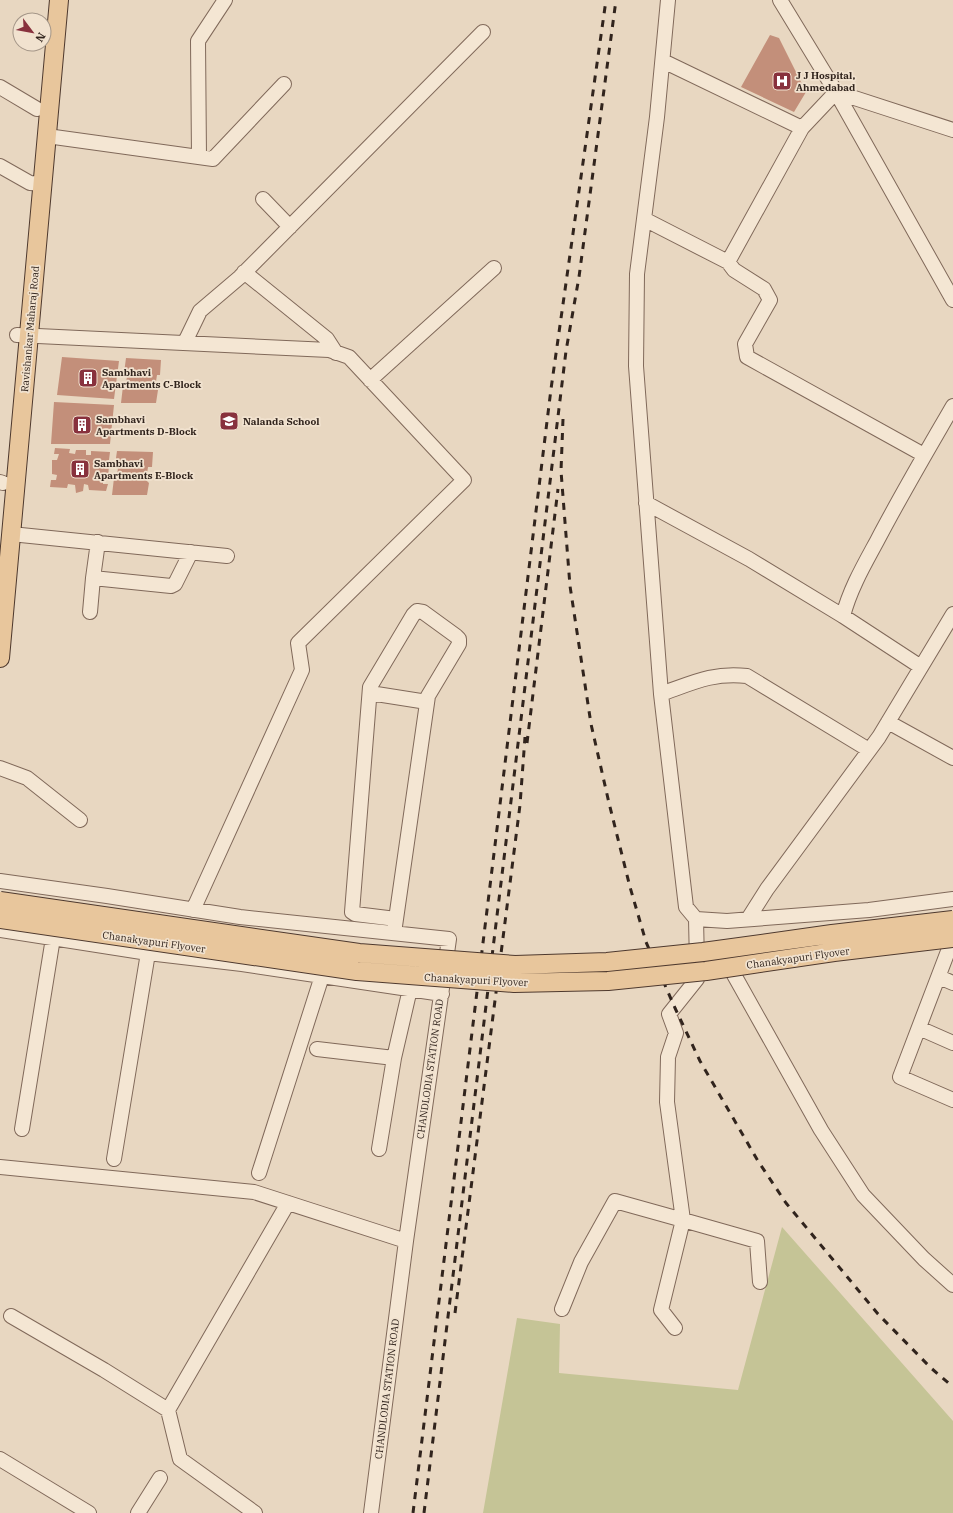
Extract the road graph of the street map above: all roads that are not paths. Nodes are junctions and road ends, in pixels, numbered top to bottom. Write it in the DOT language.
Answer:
graph roads {
  1 [pos="47,0"];
  2 [pos="59,0"];
  3 [pos="225,0"];
  4 [pos="668,0"];
  5 [pos="780,0"];
  6 [pos="46,12"];
  7 [pos="483,32"];
  8 [pos="42,52"];
  9 [pos="662,61"];
  10 [pos="284,84"];
  11 [pos="0,87"];
  12 [pos="836,92"];
  13 [pos="37,109"];
  14 [pos="802,128"];
  15 [pos="953,130"];
  16 [pos="47,136"];
  17 [pos="199,157"];
  18 [pos="0,166"];
  19 [pos="37,184"];
  20 [pos="263,199"];
  21 [pos="644,219"];
  22 [pos="290,227"];
  23 [pos="728,262"];
  24 [pos="494,268"];
  25 [pos="244,272"];
  26 [pos="953,300"];
  27 [pos="23,335"];
  28 [pos="182,343"];
  29 [pos="336,353"];
  30 [pos="370,380"];
  31 [pos="953,406"];
  32 [pos="924,455"];
  33 [pos="2,482"];
  34 [pos="646,503"];
  35 [pos="0,519"];
  36 [pos="11,534"];
  37 [pos="98,542"];
  38 [pos="191,552"];
  39 [pos="227,556"];
  40 [pos="93,578"];
  41 [pos="90,612"];
  42 [pos="843,616"];
  43 [pos="952,619"];
  44 [pos="0,658"];
  45 [pos="920,667"];
  46 [pos="370,693"];
  47 [pos="660,694"];
  48 [pos="427,702"];
  49 [pos="888,722"];
  50 [pos="869,750"];
  51 [pos="953,758"];
  52 [pos="0,768"];
  53 [pos="80,820"];
  54 [pos="0,881"];
  55 [pos="953,900"];
  56 [pos="0,901"];
  57 [pos="193,910"];
  58 [pos="0,919"];
  59 [pos="396,919"];
  60 [pos="748,919"];
  61 [pos="696,920"];
  62 [pos="953,920"];
  63 [pos="0,930"];
  64 [pos="394,933"];
  65 [pos="53,938"];
  66 [pos="952,943"];
  67 [pos="148,953"];
  68 [pos="733,973"];
  69 [pos="322,976"];
  70 [pos="939,977"];
  71 [pos="697,979"];
  72 [pos="953,983"];
  73 [pos="410,989"];
  74 [pos="442,994"];
  75 [pos="919,1028"];
  76 [pos="953,1043"];
  77 [pos="317,1049"];
  78 [pos="394,1058"];
  79 [pos="953,1100"];
  80 [pos="22,1129"];
  81 [pos="379,1149"];
  82 [pos="114,1159"];
  83 [pos="0,1168"];
  84 [pos="258,1173"];
  85 [pos="288,1203"];
  86 [pos="683,1220"];
  87 [pos="406,1240"];
  88 [pos="760,1282"];
  89 [pos="953,1285"];
  90 [pos="562,1309"];
  91 [pos="10,1316"];
  92 [pos="675,1328"];
  93 [pos="168,1410"];
  94 [pos="0,1459"];
  95 [pos="160,1478"];
  96 [pos="89,1513"];
  97 [pos="138,1513"];
  98 [pos="255,1513"];
  99 [pos="371,1513"];
  1 -- 6 [label="main road"];
  2 -- 16 [label="main road, Ravishankar Maharaj Road"];
  3 -- 17 [label="street"];
  4 -- 9 [label="street"];
  5 -- 12 [label="street"];
  7 -- 22 [label="street"];
  8 -- 13 [label="main road, Ravishankar Maharaj Road"];
  9 -- 14 [label="street"];
  9 -- 21 [label="street"];
  10 -- 17 [label="street"];
  11 -- 13 [label="street"];
  12 -- 14 [label="street"];
  12 -- 15 [label="street"];
  12 -- 26 [label="street"];
  13 -- 19 [label="main road, Ravishankar Maharaj Road"];
  14 -- 23 [label="street"];
  16 -- 17 [label="street"];
  16 -- 19 [label="main road, Ravishankar Maharaj Road"];
  18 -- 19 [label="street"];
  19 -- 27 [label="main road, Ravishankar Maharaj Road"];
  20 -- 22 [label="street"];
  21 -- 23 [label="street"];
  21 -- 34 [label="street"];
  22 -- 25 [label="street"];
  23 -- 32 [label="street"];
  24 -- 30 [label="street"];
  25 -- 28 [label="street"];
  25 -- 29 [label="street"];
  27 -- 28 [label="street"];
  27 -- 33 [label="main road, Ravishankar Maharaj Road"];
  27 -- 36 [label="main road, Ravishankar Maharaj Road"];
  28 -- 29 [label="street"];
  29 -- 30 [label="street"];
  30 -- 57 [label="street"];
  31 -- 32 [label="street"];
  32 -- 42 [label="street"];
  33 -- 35 [label="main road, Ravishankar Maharaj Road"];
  34 -- 42 [label="street"];
  34 -- 47 [label="street"];
  36 -- 37 [label="street"];
  36 -- 44 [label="main road, Ravishankar Maharaj Road"];
  37 -- 38 [label="street"];
  37 -- 40 [label="street"];
  38 -- 39 [label="street"];
  38 -- 40 [label="street"];
  40 -- 41 [label="street"];
  42 -- 45 [label="street"];
  43 -- 45 [label="street"];
  45 -- 49 [label="street"];
  46 -- 48 [label="street"];
  46 -- 48 [label="street"];
  46 -- 59 [label="street"];
  47 -- 50 [label="street"];
  47 -- 61 [label="street"];
  48 -- 59 [label="street"];
  49 -- 50 [label="street"];
  49 -- 51 [label="street"];
  50 -- 60 [label="street"];
  52 -- 53 [label="street"];
  54 -- 57 [label="street"];
  55 -- 60 [label="street"];
  56 -- 62 [label="main road, Chanakyapuri Flyover, bridge"];
  57 -- 64 [label="street"];
  58 -- 66 [label="main road, Chanakyapuri Flyover, bridge"];
  59 -- 64 [label="street"];
  60 -- 61 [label="street"];
  61 -- 71 [label="street"];
  63 -- 65 [label="street, CHANDLODIA STATION ROAD"];
  64 -- 74 [label="street"];
  65 -- 67 [label="street, CHANDLODIA STATION ROAD"];
  65 -- 80 [label="street"];
  66 -- 68 [label="street"];
  66 -- 70 [label="street"];
  67 -- 69 [label="street, CHANDLODIA STATION ROAD"];
  67 -- 82 [label="street"];
  68 -- 71 [label="street"];
  68 -- 89 [label="street"];
  69 -- 73 [label="street, CHANDLODIA STATION ROAD"];
  69 -- 84 [label="street"];
  70 -- 72 [label="street"];
  70 -- 75 [label="street"];
  71 -- 86 [label="street"];
  73 -- 74 [label="street, CHANDLODIA STATION ROAD"];
  73 -- 78 [label="street"];
  74 -- 87 [label="street, CHANDLODIA STATION ROAD"];
  75 -- 76 [label="street"];
  75 -- 79 [label="street"];
  77 -- 78 [label="street"];
  78 -- 81 [label="street"];
  83 -- 85 [label="street"];
  85 -- 87 [label="street"];
  85 -- 93 [label="street"];
  86 -- 88 [label="street"];
  86 -- 90 [label="street"];
  86 -- 92 [label="street"];
  87 -- 99 [label="street, CHANDLODIA STATION ROAD"];
  91 -- 93 [label="street"];
  93 -- 98 [label="street"];
  94 -- 96 [label="street"];
  95 -- 97 [label="street"];
}
